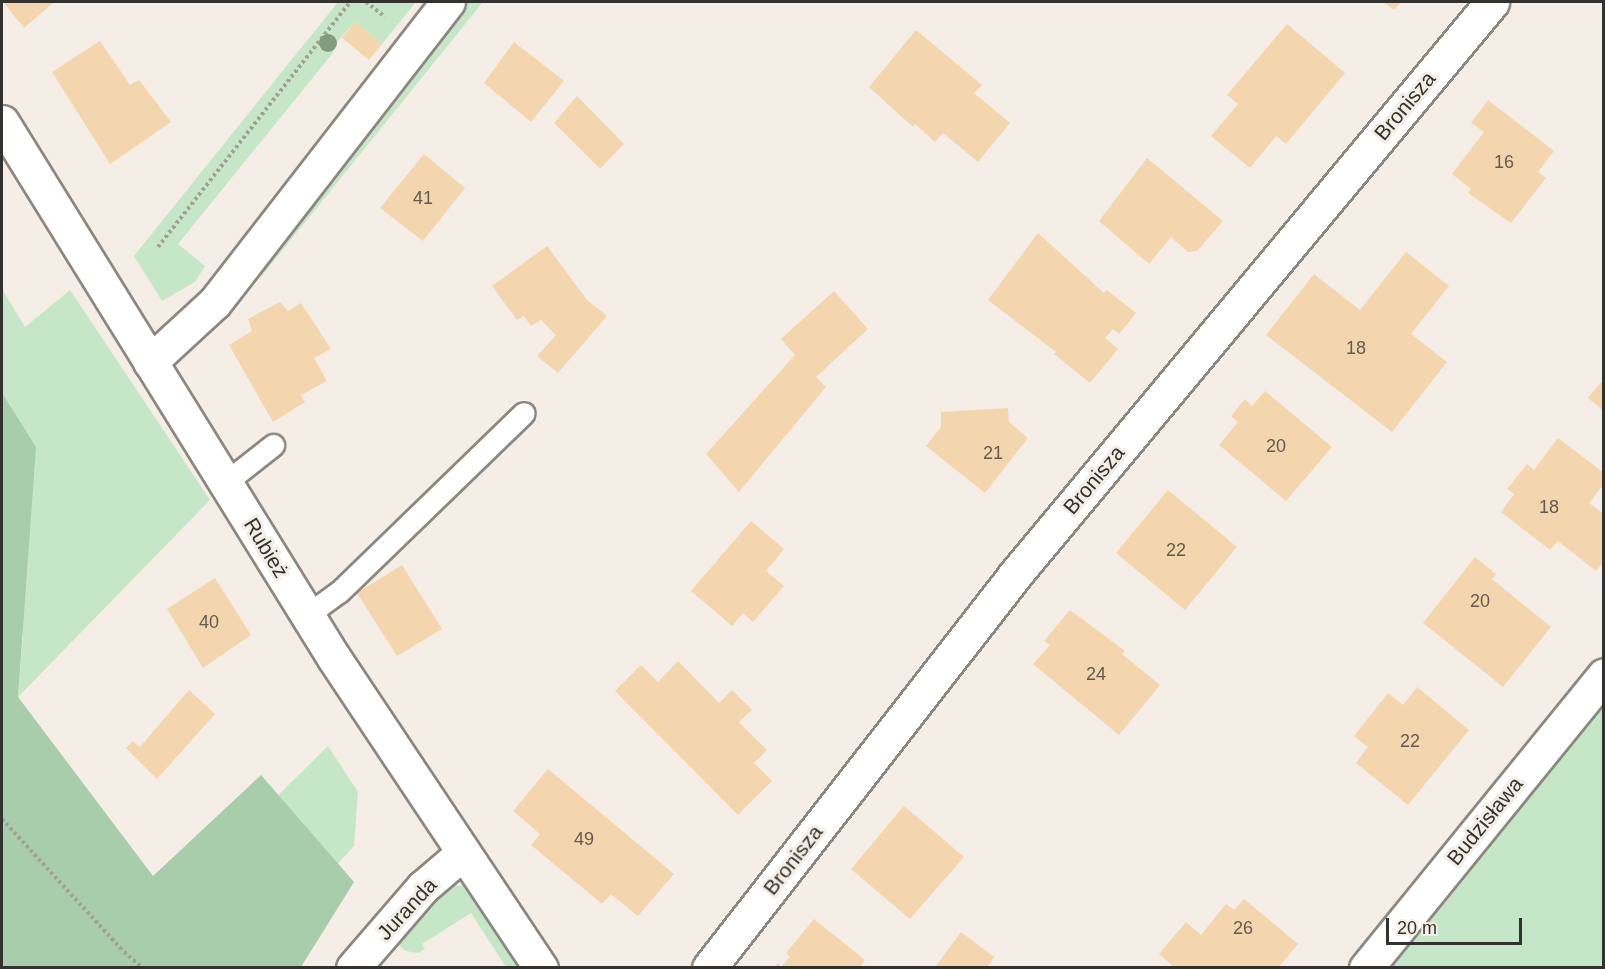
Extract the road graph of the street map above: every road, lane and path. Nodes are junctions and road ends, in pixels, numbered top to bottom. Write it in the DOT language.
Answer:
graph roads {
  1 [pos="351,2"];
  2 [pos="448,2"];
  3 [pos="1492,2"];
  4 [pos="2,122"];
  5 [pos="158,247"];
  6 [pos="150,362"];
  7 [pos="524,413"];
  8 [pos="273,445"];
  9 [pos="226,482"];
  10 [pos="307,615"];
  11 [pos="1604,675"];
  12 [pos="2,819"];
  13 [pos="463,853"];
  14 [pos="143,968"];
  15 [pos="353,968"];
  16 [pos="541,968"];
  17 [pos="709,968"];
  18 [pos="1366,968"];
  1 -- 5 [label="path"];
  2 -- 6 [label="street"];
  3 -- 17 [label="street, Bronisza"];
  4 -- 6 [label="street, Rubież"];
  6 -- 9 [label="street, Rubież"];
  7 -- 10 [label="lane"];
  8 -- 9 [label="lane"];
  9 -- 10 [label="street, Rubież"];
  10 -- 13 [label="street, Rubież"];
  11 -- 18 [label="street, Budzisława"];
  12 -- 14 [label="path"];
  13 -- 15 [label="street, Juranda"];
  13 -- 16 [label="street, Rubież"];
}
